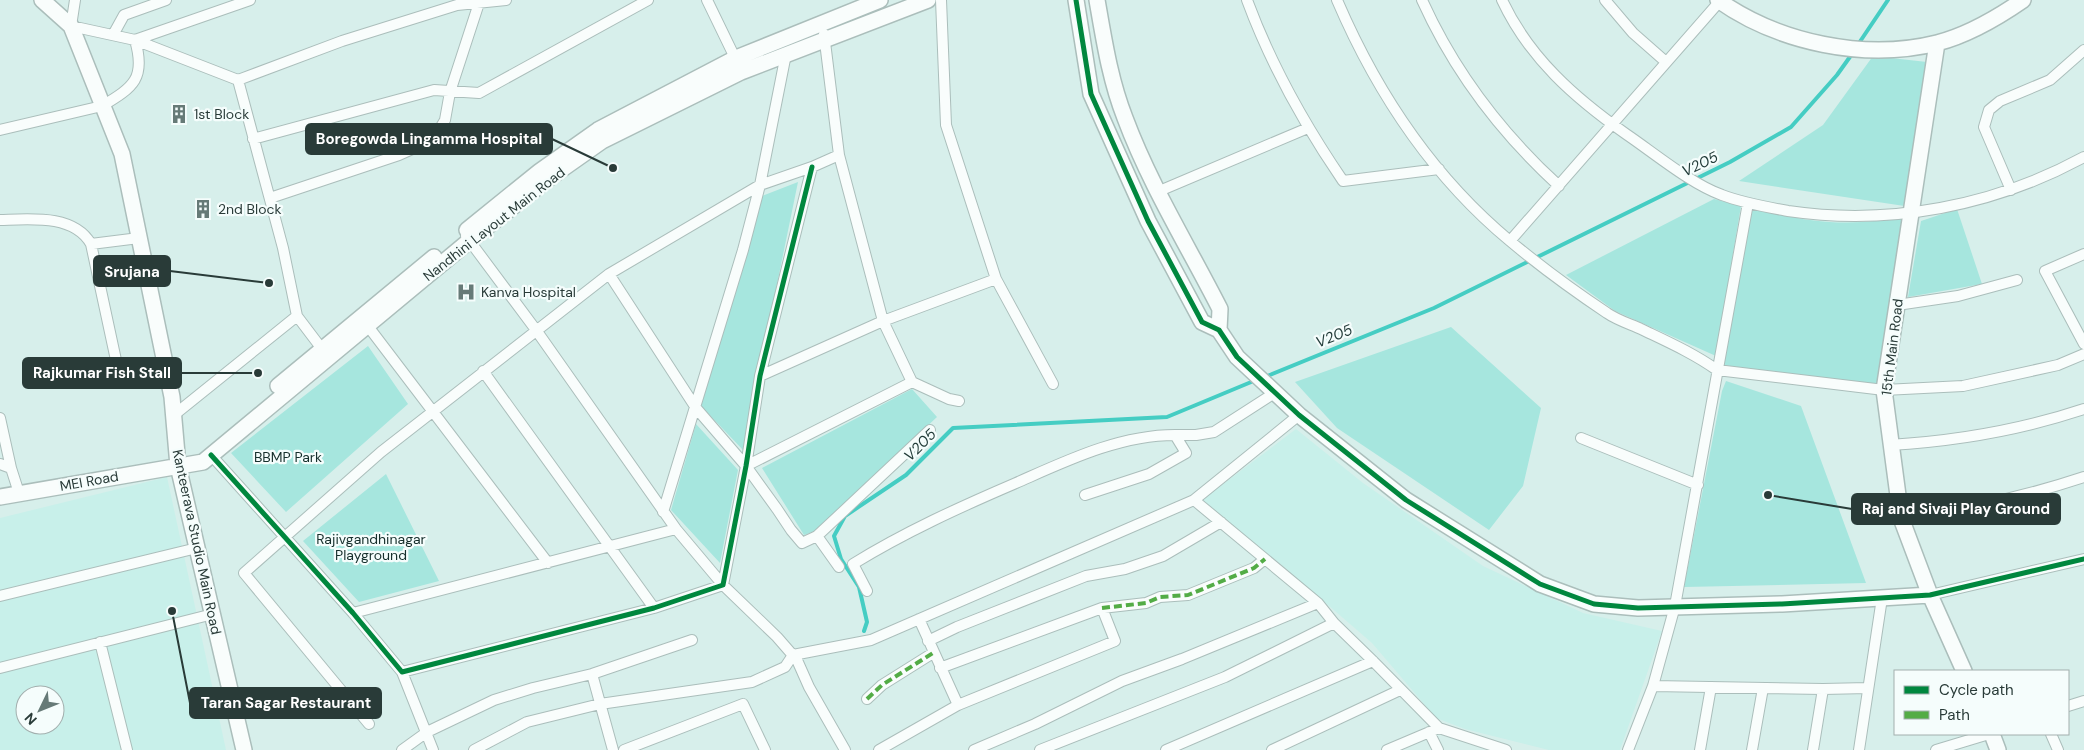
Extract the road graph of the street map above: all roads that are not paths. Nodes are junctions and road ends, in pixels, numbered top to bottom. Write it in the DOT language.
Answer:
graph roads {
  1 [pos="42,0"];
  2 [pos="75,0"];
  3 [pos="166,0"];
  4 [pos="250,0"];
  5 [pos="506,0"];
  6 [pos="648,0"];
  7 [pos="706,0"];
  8 [pos="880,0"];
  9 [pos="928,0"];
  10 [pos="941,0"];
  11 [pos="1076,0"];
  12 [pos="1097,0"];
  13 [pos="1247,0"];
  14 [pos="1337,0"];
  15 [pos="1422,0"];
  16 [pos="1502,0"];
  17 [pos="1605,0"];
  18 [pos="2022,0"];
  19 [pos="480,1"];
  20 [pos="1719,1"];
  21 [pos="822,24"];
  22 [pos="71,26"];
  23 [pos="113,35"];
  24 [pos="825,39"];
  25 [pos="135,40"];
  26 [pos="1937,43"];
  27 [pos="2084,50"];
  28 [pos="786,54"];
  29 [pos="1666,62"];
  30 [pos="739,65"];
  31 [pos="238,80"];
  32 [pos="450,92"];
  33 [pos="102,106"];
  34 [pos="1612,124"];
  35 [pos="1308,128"];
  36 [pos="0,130"];
  37 [pos="254,139"];
  38 [pos="839,155"];
  39 [pos="2084,157"];
  40 [pos="812,167"];
  41 [pos="1438,169"];
  42 [pos="760,185"];
  43 [pos="1559,186"];
  44 [pos="2011,190"];
  45 [pos="1157,192"];
  46 [pos="270,198"];
  47 [pos="1748,203"];
  48 [pos="1911,212"];
  49 [pos="0,220"];
  50 [pos="466,237"];
  51 [pos="139,238"];
  52 [pos="1510,241"];
  53 [pos="91,244"];
  54 [pos="2084,254"];
  55 [pos="609,274"];
  56 [pos="996,279"];
  57 [pos="2017,280"];
  58 [pos="1897,305"];
  59 [pos="297,316"];
  60 [pos="364,321"];
  61 [pos="883,321"];
  62 [pos="536,330"];
  63 [pos="1219,330"];
  64 [pos="2084,344"];
  65 [pos="322,349"];
  66 [pos="2084,354"];
  67 [pos="1717,370"];
  68 [pos="483,371"];
  69 [pos="119,374"];
  70 [pos="760,376"];
  71 [pos="912,382"];
  72 [pos="1266,383"];
  73 [pos="1053,384"];
  74 [pos="1884,390"];
  75 [pos="959,401"];
  76 [pos="696,408"];
  77 [pos="2084,409"];
  78 [pos="432,412"];
  79 [pos="174,415"];
  80 [pos="1299,415"];
  81 [pos="0,418"];
  82 [pos="930,430"];
  83 [pos="1175,434"];
  84 [pos="1580,438"];
  85 [pos="1890,445"];
  86 [pos="211,455"];
  87 [pos="177,461"];
  88 [pos="0,464"];
  89 [pos="746,466"];
  90 [pos="11,468"];
  91 [pos="2084,477"];
  92 [pos="1698,485"];
  93 [pos="0,486"];
  94 [pos="17,488"];
  95 [pos="1085,495"];
  96 [pos="0,497"];
  97 [pos="1194,500"];
  98 [pos="663,512"];
  99 [pos="1902,518"];
  100 [pos="1220,522"];
  101 [pos="676,529"];
  102 [pos="817,536"];
  103 [pos="284,537"];
  104 [pos="608,547"];
  105 [pos="197,548"];
  106 [pos="1265,559"];
  107 [pos="2084,559"];
  108 [pos="548,563"];
  109 [pos="839,567"];
  110 [pos="723,585"];
  111 [pos="867,591"];
  112 [pos="1930,595"];
  113 [pos="0,596"];
  114 [pos="1882,598"];
  115 [pos="1318,603"];
  116 [pos="1675,606"];
  117 [pos="654,608"];
  118 [pos="1102,608"];
  119 [pos="353,613"];
  120 [pos="213,614"];
  121 [pos="919,619"];
  122 [pos="1334,623"];
  123 [pos="692,640"];
  124 [pos="928,641"];
  125 [pos="100,642"];
  126 [pos="933,653"];
  127 [pos="795,657"];
  128 [pos="1373,660"];
  129 [pos="0,668"];
  130 [pos="940,668"];
  131 [pos="1964,670"];
  132 [pos="402,672"];
  133 [pos="592,674"];
  134 [pos="1653,686"];
  135 [pos="1711,687"];
  136 [pos="1763,688"];
  137 [pos="1868,688"];
  138 [pos="1823,689"];
  139 [pos="1400,690"];
  140 [pos="867,699"];
  141 [pos="2084,700"];
  142 [pos="600,704"];
  143 [pos="958,705"];
  144 [pos="2069,706"];
  145 [pos="369,724"];
  146 [pos="1434,730"];
  147 [pos="427,732"];
  148 [pos="1987,735"];
  149 [pos="1990,735"];
  150 [pos="2050,735"];
  151 [pos="128,750"];
  152 [pos="244,750"];
  153 [pos="402,750"];
  154 [pos="433,750"];
  155 [pos="474,750"];
  156 [pos="613,750"];
  157 [pos="624,750"];
  158 [pos="765,750"];
  159 [pos="845,750"];
  160 [pos="878,750"];
  161 [pos="974,750"];
  162 [pos="1040,750"];
  163 [pos="1166,750"];
  164 [pos="1272,750"];
  165 [pos="1387,750"];
  166 [pos="1438,750"];
  167 [pos="1506,750"];
  168 [pos="1628,750"];
  169 [pos="1700,750"];
  170 [pos="1752,750"];
  171 [pos="1813,750"];
  172 [pos="1859,750"];
  173 [pos="1936,750"];
  174 [pos="1998,750"];
  175 [pos="2058,750"];
  1 -- 22 [label="street, Kanteerava Studio Main Road"];
  2 -- 22 [label="street"];
  3 -- 23 [label="street"];
  4 -- 25 [label="street"];
  5 -- 19 [label="street"];
  6 -- 32 [label="street"];
  7 -- 30 [label="street"];
  8 -- 21 [label="street"];
  9 -- 24 [label="street, Nandhini Layout Main Road"];
  10 -- 56 [label="street"];
  11 -- 63 [label="street"];
  12 -- 45 [label="street"];
  13 -- 35 [label="street"];
  14 -- 41 [label="street"];
  15 -- 43 [label="street"];
  16 -- 34 [label="street"];
  17 -- 29 [label="street"];
  18 -- 26 [label="street"];
  19 -- 31 [label="street"];
  19 -- 32 [label="street"];
  20 -- 26 [label="street"];
  20 -- 29 [label="street"];
  21 -- 24 [label="street"];
  21 -- 30 [label="street"];
  22 -- 23 [label="street"];
  22 -- 33 [label="street, Kanteerava Studio Main Road"];
  23 -- 25 [label="street"];
  24 -- 28 [label="street, Nandhini Layout Main Road"];
  24 -- 38 [label="street"];
  25 -- 31 [label="street"];
  25 -- 33 [label="street"];
  26 -- 48 [label="street, 15th Main Road"];
  27 -- 44 [label="street"];
  28 -- 30 [label="street, Nandhini Layout Main Road"];
  28 -- 42 [label="street"];
  29 -- 34 [label="street"];
  30 -- 50 [label="street, Nandhini Layout Main Road"];
  31 -- 37 [label="street"];
  32 -- 37 [label="street"];
  32 -- 46 [label="street"];
  33 -- 36 [label="street"];
  33 -- 51 [label="street, Kanteerava Studio Main Road"];
  34 -- 43 [label="street"];
  34 -- 47 [label="street"];
  35 -- 41 [label="street"];
  35 -- 45 [label="street"];
  37 -- 46 [label="street"];
  38 -- 40 [label="street"];
  38 -- 61 [label="street"];
  39 -- 44 [label="street"];
  40 -- 42 [label="street"];
  40 -- 70 [label="street"];
  41 -- 52 [label="street"];
  42 -- 55 [label="street"];
  42 -- 76 [label="street"];
  43 -- 52 [label="street"];
  44 -- 48 [label="street"];
  45 -- 63 [label="street"];
  46 -- 59 [label="street"];
  47 -- 48 [label="street"];
  47 -- 67 [label="street"];
  48 -- 58 [label="street, 15th Main Road"];
  49 -- 53 [label="street"];
  50 -- 60 [label="street, Nandhini Layout Main Road"];
  50 -- 62 [label="street"];
  51 -- 53 [label="street"];
  51 -- 79 [label="street, Kanteerava Studio Main Road"];
  52 -- 67 [label="street"];
  53 -- 69 [label="street"];
  54 -- 64 [label="street"];
  55 -- 62 [label="street"];
  55 -- 76 [label="street"];
  56 -- 61 [label="street"];
  56 -- 73 [label="street"];
  57 -- 58 [label="street"];
  58 -- 74 [label="street, 15th Main Road"];
  59 -- 65 [label="street"];
  59 -- 79 [label="street"];
  60 -- 65 [label="street"];
  60 -- 78 [label="street"];
  60 -- 86 [label="street, Nandhini Layout Main Road"];
  61 -- 70 [label="street"];
  61 -- 71 [label="street"];
  62 -- 68 [label="street"];
  62 -- 98 [label="street"];
  63 -- 72 [label="street"];
  65 -- 87 [label="street"];
  66 -- 74 [label="street"];
  67 -- 74 [label="street"];
  67 -- 92 [label="street"];
  68 -- 78 [label="street"];
  68 -- 104 [label="street"];
  70 -- 89 [label="street"];
  71 -- 75 [label="street"];
  71 -- 89 [label="street"];
  72 -- 80 [label="street"];
  72 -- 83 [label="street"];
  74 -- 85 [label="street, 15th Main Road"];
  76 -- 89 [label="street"];
  76 -- 98 [label="street"];
  77 -- 85 [label="street"];
  78 -- 103 [label="street"];
  78 -- 108 [label="street"];
  79 -- 87 [label="street, Kanteerava Studio Main Road"];
  80 -- 97 [label="street"];
  80 -- 116 [label="street"];
  81 -- 90 [label="street"];
  82 -- 102 [label="street"];
  83 -- 95 [label="street"];
  83 -- 111 [label="street"];
  84 -- 92 [label="street"];
  85 -- 99 [label="street, 15th Main Road"];
  86 -- 87 [label="street, Nandhini Layout Main Road"];
  86 -- 103 [label="street"];
  87 -- 94 [label="street, MEI Road"];
  87 -- 105 [label="street, Kanteerava Studio Main Road"];
  88 -- 90 [label="street"];
  89 -- 102 [label="street"];
  89 -- 110 [label="street"];
  90 -- 94 [label="street"];
  91 -- 99 [label="street"];
  92 -- 116 [label="street"];
  93 -- 94 [label="street, MEI Road"];
  94 -- 96 [label="street, MEI Road"];
  97 -- 100 [label="street"];
  97 -- 121 [label="street"];
  98 -- 101 [label="street"];
  99 -- 112 [label="street, 15th Main Road"];
  100 -- 106 [label="street"];
  100 -- 124 [label="street"];
  101 -- 104 [label="street"];
  101 -- 110 [label="street"];
  102 -- 109 [label="street"];
  103 -- 119 [label="street"];
  103 -- 145 [label="street"];
  104 -- 108 [label="street"];
  104 -- 117 [label="street"];
  105 -- 113 [label="street"];
  105 -- 120 [label="street, Kanteerava Studio Main Road"];
  106 -- 115 [label="street"];
  106 -- 118 [label="street"];
  107 -- 112 [label="street"];
  108 -- 119 [label="street"];
  110 -- 117 [label="street"];
  110 -- 127 [label="street"];
  112 -- 114 [label="street"];
  112 -- 131 [label="street, 15th Main Road"];
  114 -- 116 [label="street"];
  114 -- 137 [label="street"];
  115 -- 122 [label="street"];
  115 -- 161 [label="street"];
  116 -- 134 [label="street"];
  117 -- 132 [label="street"];
  118 -- 130 [label="street"];
  118 -- 143 [label="street"];
  119 -- 132 [label="street"];
  120 -- 125 [label="street"];
  120 -- 152 [label="street, Kanteerava Studio Main Road"];
  121 -- 124 [label="street"];
  121 -- 127 [label="street"];
  122 -- 128 [label="street"];
  122 -- 162 [label="street"];
  123 -- 133 [label="street"];
  124 -- 126 [label="street"];
  125 -- 129 [label="street"];
  125 -- 151 [label="street"];
  126 -- 130 [label="street"];
  126 -- 140 [label="street"];
  127 -- 142 [label="street"];
  127 -- 159 [label="street"];
  128 -- 139 [label="street"];
  128 -- 163 [label="street"];
  130 -- 143 [label="street"];
  132 -- 147 [label="street"];
  133 -- 142 [label="street"];
  133 -- 147 [label="street"];
  134 -- 135 [label="street"];
  134 -- 168 [label="street"];
  135 -- 136 [label="street"];
  135 -- 169 [label="street"];
  136 -- 138 [label="street"];
  136 -- 170 [label="street"];
  137 -- 138 [label="street"];
  137 -- 172 [label="street"];
  138 -- 171 [label="street"];
  139 -- 146 [label="street"];
  139 -- 164 [label="street"];
  141 -- 144 [label="street"];
  142 -- 155 [label="street"];
  142 -- 156 [label="street"];
  143 -- 160 [label="street"];
  146 -- 165 [label="street"];
  146 -- 166 [label="street"];
  146 -- 167 [label="street"];
  147 -- 153 [label="street"];
  147 -- 154 [label="street"];
  148 -- 173 [label="street"];
  149 -- 174 [label="street"];
  150 -- 175 [label="street"];
  157 -- 158 [label="street"];
}
